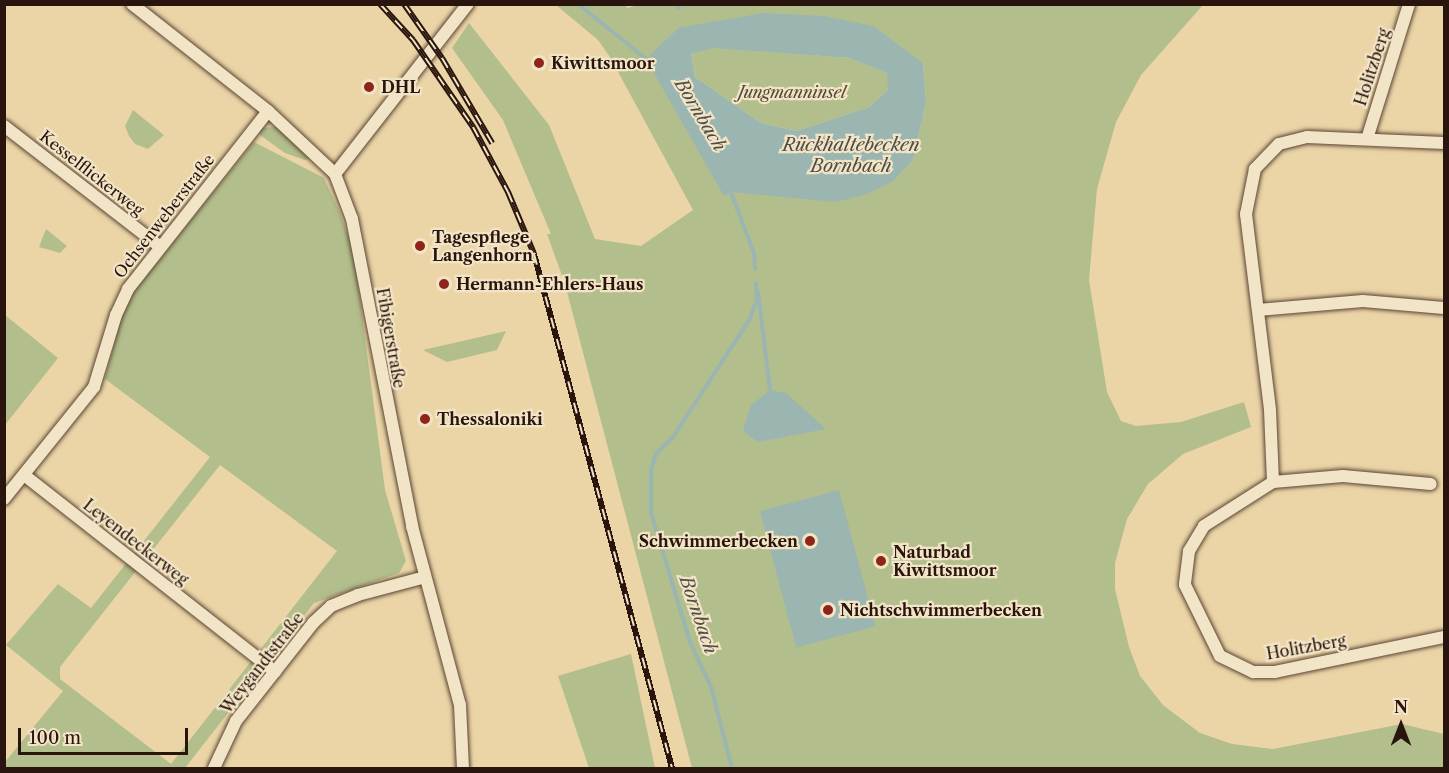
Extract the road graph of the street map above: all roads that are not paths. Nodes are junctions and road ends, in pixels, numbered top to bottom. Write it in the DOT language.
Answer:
graph roads {
  1 [pos="132,4"];
  2 [pos="468,4"];
  3 [pos="1409,4"];
  4 [pos="268,111"];
  5 [pos="4,126"];
  6 [pos="1367,139"];
  7 [pos="1444,143"];
  8 [pos="335,174"];
  9 [pos="158,245"];
  10 [pos="1444,308"];
  11 [pos="1258,310"];
  12 [pos="24,475"];
  13 [pos="1273,482"];
  14 [pos="1431,484"];
  15 [pos="4,500"];
  16 [pos="425,577"];
  17 [pos="1444,637"];
  18 [pos="275,672"];
  19 [pos="214,768"];
  20 [pos="463,768"];
  1 -- 4 [label="street, Fibigerstraße"];
  2 -- 8 [label="street"];
  3 -- 6 [label="street, Holitzberg"];
  4 -- 8 [label="street, Fibigerstraße"];
  4 -- 9 [label="street, Ochsenweberstraße"];
  5 -- 9 [label="street, Kesselflickerweg"];
  6 -- 7 [label="street"];
  6 -- 11 [label="street"];
  8 -- 16 [label="street, Fibigerstraße"];
  9 -- 12 [label="street, Ochsenweberstraße"];
  10 -- 11 [label="street"];
  11 -- 13 [label="street"];
  12 -- 15 [label="street, Ochsenweberstraße"];
  12 -- 18 [label="street, Leyendeckerweg"];
  13 -- 14 [label="street, Holitzberg"];
  13 -- 17 [label="street, Holitzberg"];
  16 -- 18 [label="street, Weygandtstraße"];
  16 -- 20 [label="street, Fibigerstraße"];
  18 -- 19 [label="street, Weygandtstraße"];
}
